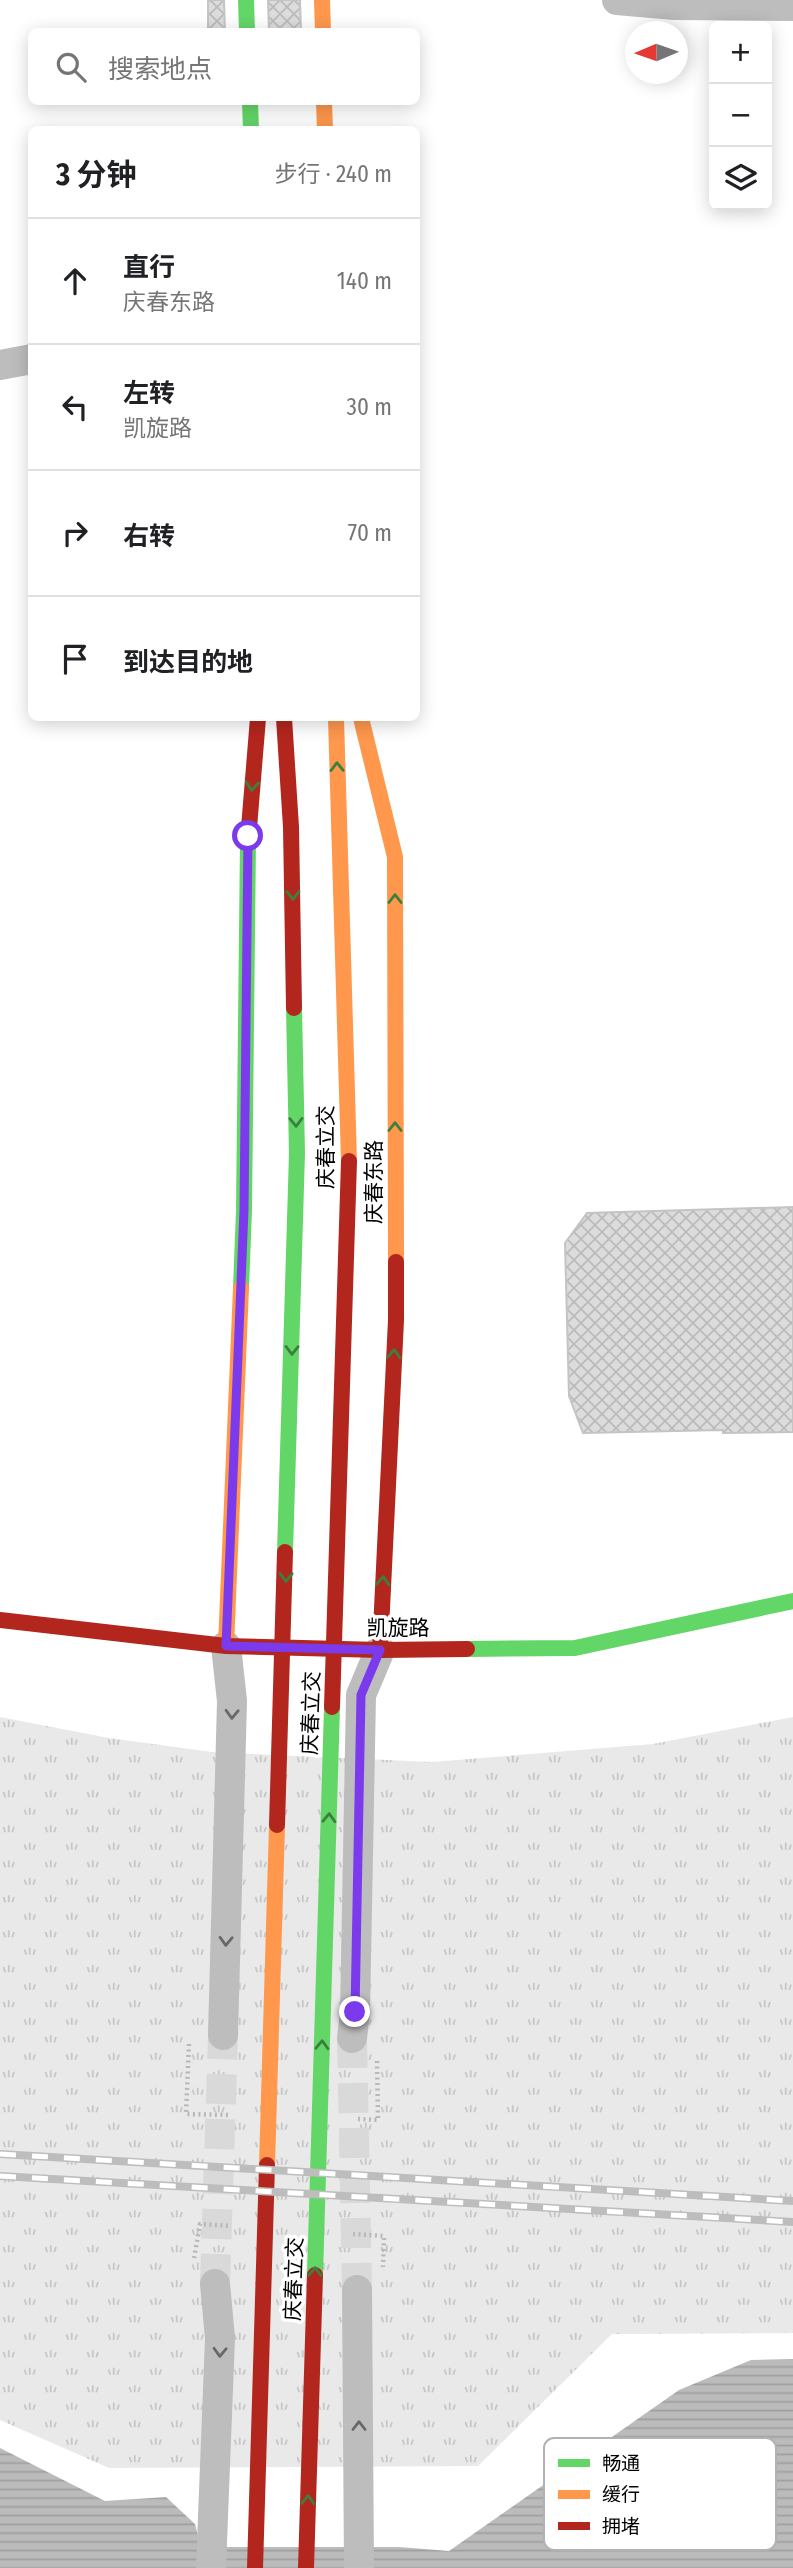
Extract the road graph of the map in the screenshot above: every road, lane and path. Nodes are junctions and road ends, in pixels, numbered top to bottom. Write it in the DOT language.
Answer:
graph roads {
  1 [pos="246,0"];
  2 [pos="322,0"];
  3 [pos="617,0"];
  4 [pos="793,6"];
  5 [pos="247,28"];
  6 [pos="323,28"];
  7 [pos="250,105"];
  8 [pos="324,105"];
  9 [pos="251,126"];
  10 [pos="325,126"];
  11 [pos="28,360"];
  12 [pos="0,365"];
  13 [pos="258,721"];
  14 [pos="284,721"];
  15 [pos="336,721"];
  16 [pos="362,721"];
  17 [pos="793,1601"];
  18 [pos="0,1620"];
  19 [pos="226,1646"];
  20 [pos="380,1650"];
  21 [pos="223,2035"];
  22 [pos="352,2038"];
  23 [pos="215,2284"];
  24 [pos="358,2290"];
  25 [pos="211,2568"];
  26 [pos="255,2568"];
  27 [pos="306,2568"];
  28 [pos="359,2568"];
  1 -- 5 [label="main road"];
  2 -- 6 [label="main road"];
  3 -- 4 [label="street"];
  7 -- 9 [label="main road"];
  8 -- 10 [label="main road"];
  11 -- 12 [label="street"];
  13 -- 19 [label="main road, one-way"];
  14 -- 26 [label="main road, 庆春立交, one-way"];
  27 -- 15 [label="main road, 庆春立交, one-way"];
  20 -- 16 [label="main road, 庆春东路, one-way"];
  17 -- 20 [label="main road, 凯旋路"];
  18 -- 19 [label="main road, 凯旋路"];
  19 -- 20 [label="main road, 凯旋路"];
  19 -- 21 [label="street, one-way"];
  20 -- 22 [label="street"];
  23 -- 25 [label="street, one-way"];
  28 -- 24 [label="street, one-way"];
}
